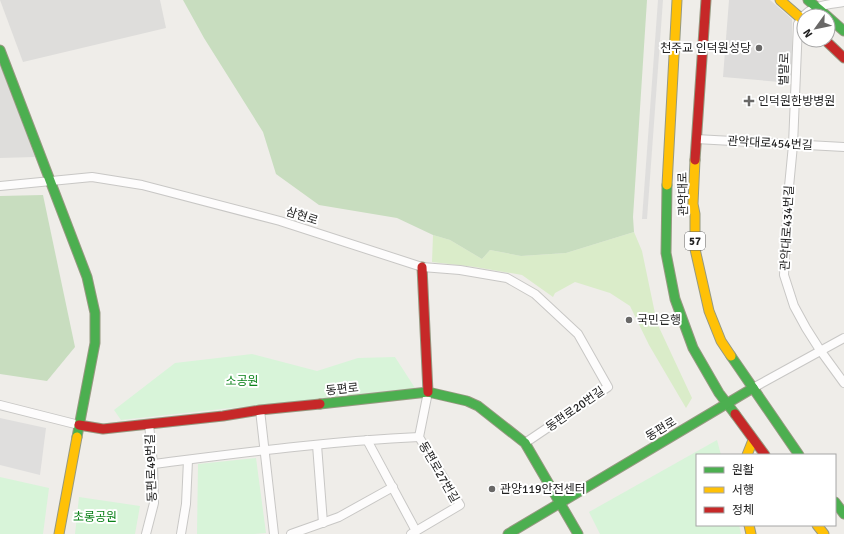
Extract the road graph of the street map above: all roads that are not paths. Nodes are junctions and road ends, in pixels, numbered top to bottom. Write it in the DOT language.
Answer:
graph roads {
  1 [pos="677,0"];
  2 [pos="706,0"];
  3 [pos="780,0"];
  4 [pos="808,0"];
  5 [pos="844,2"];
  6 [pos="816,6"];
  7 [pos="796,14"];
  8 [pos="836,24"];
  9 [pos="844,31"];
  10 [pos="797,48"];
  11 [pos="833,48"];
  12 [pos="0,50"];
  13 [pos="844,58"];
  14 [pos="696,138"];
  15 [pos="793,145"];
  16 [pos="844,147"];
  17 [pos="50,182"];
  18 [pos="0,186"];
  19 [pos="422,267"];
  20 [pos="844,338"];
  21 [pos="820,350"];
  22 [pos="844,383"];
  23 [pos="752,388"];
  24 [pos="428,392"];
  25 [pos="726,404"];
  26 [pos="0,405"];
  27 [pos="260,410"];
  28 [pos="149,424"];
  29 [pos="79,425"];
  30 [pos="419,437"];
  31 [pos="367,440"];
  32 [pos="753,440"];
  33 [pos="525,443"];
  34 [pos="317,445"];
  35 [pos="264,450"];
  36 [pos="747,454"];
  37 [pos="764,454"];
  38 [pos="798,454"];
  39 [pos="188,460"];
  40 [pos="153,464"];
  41 [pos="393,487"];
  42 [pos="561,503"];
  43 [pos="836,503"];
  44 [pos="844,514"];
  45 [pos="324,523"];
  46 [pos="818,526"];
  47 [pos="414,533"];
  48 [pos="59,534"];
  49 [pos="146,534"];
  50 [pos="181,534"];
  51 [pos="274,534"];
  52 [pos="291,534"];
  53 [pos="508,534"];
  54 [pos="578,534"];
  55 [pos="824,534"];
  1 -- 25 [label="street, 관악대로"];
  2 -- 14 [label="street, 관악대로 / 57"];
  3 -- 7 [label="street"];
  4 -- 6 [label="street"];
  5 -- 6 [label="street"];
  8 -- 9 [label="street"];
  10 -- 15 [label="street, 벌말로"];
  11 -- 13 [label="street"];
  12 -- 17 [label="street"];
  14 -- 15 [label="street, 관악대로454번길"];
  14 -- 23 [label="street, 관악대로 / 57"];
  15 -- 16 [label="street, 관악대로454번길"];
  15 -- 21 [label="street, 관악대로434번길"];
  17 -- 18 [label="street, 삼현로"];
  17 -- 19 [label="street, 삼현로"];
  17 -- 29 [label="street"];
  19 -- 24 [label="street"];
  19 -- 33 [label="street, 동편로20번길"];
  20 -- 21 [label="street"];
  21 -- 22 [label="street, 관악대로434번길"];
  21 -- 23 [label="street"];
  23 -- 25 [label="street, 동편로"];
  23 -- 38 [label="street, 관악대로 / 57"];
  24 -- 27 [label="street, 동편로"];
  24 -- 30 [label="street, 동편로27번길"];
  24 -- 33 [label="street, 동편로"];
  25 -- 32 [label="street, 관악대로"];
  25 -- 42 [label="street, 동편로"];
  26 -- 29 [label="street, 동편로"];
  27 -- 28 [label="street, 동편로"];
  27 -- 35 [label="street"];
  28 -- 29 [label="street, 동편로"];
  28 -- 40 [label="street, 동편로49번길"];
  29 -- 48 [label="street"];
  30 -- 31 [label="street, 동편로27번길"];
  30 -- 47 [label="street, 동편로27번길"];
  31 -- 34 [label="street, 동편로27번길"];
  31 -- 41 [label="street, 동편로27번길"];
  32 -- 36 [label="street"];
  32 -- 37 [label="street, 관악대로"];
  33 -- 42 [label="street, 동편로"];
  34 -- 35 [label="street, 동편로27번길"];
  34 -- 45 [label="street"];
  35 -- 39 [label="street, 동편로27번길"];
  35 -- 51 [label="street"];
  39 -- 40 [label="street, 동편로27번길"];
  39 -- 50 [label="street"];
  40 -- 49 [label="street, 동편로49번길"];
  41 -- 45 [label="street"];
  41 -- 47 [label="street, 동편로27번길"];
  42 -- 53 [label="street"];
  42 -- 54 [label="street, 동편로"];
  43 -- 44 [label="street"];
  45 -- 52 [label="street"];
  46 -- 55 [label="street"];
}
